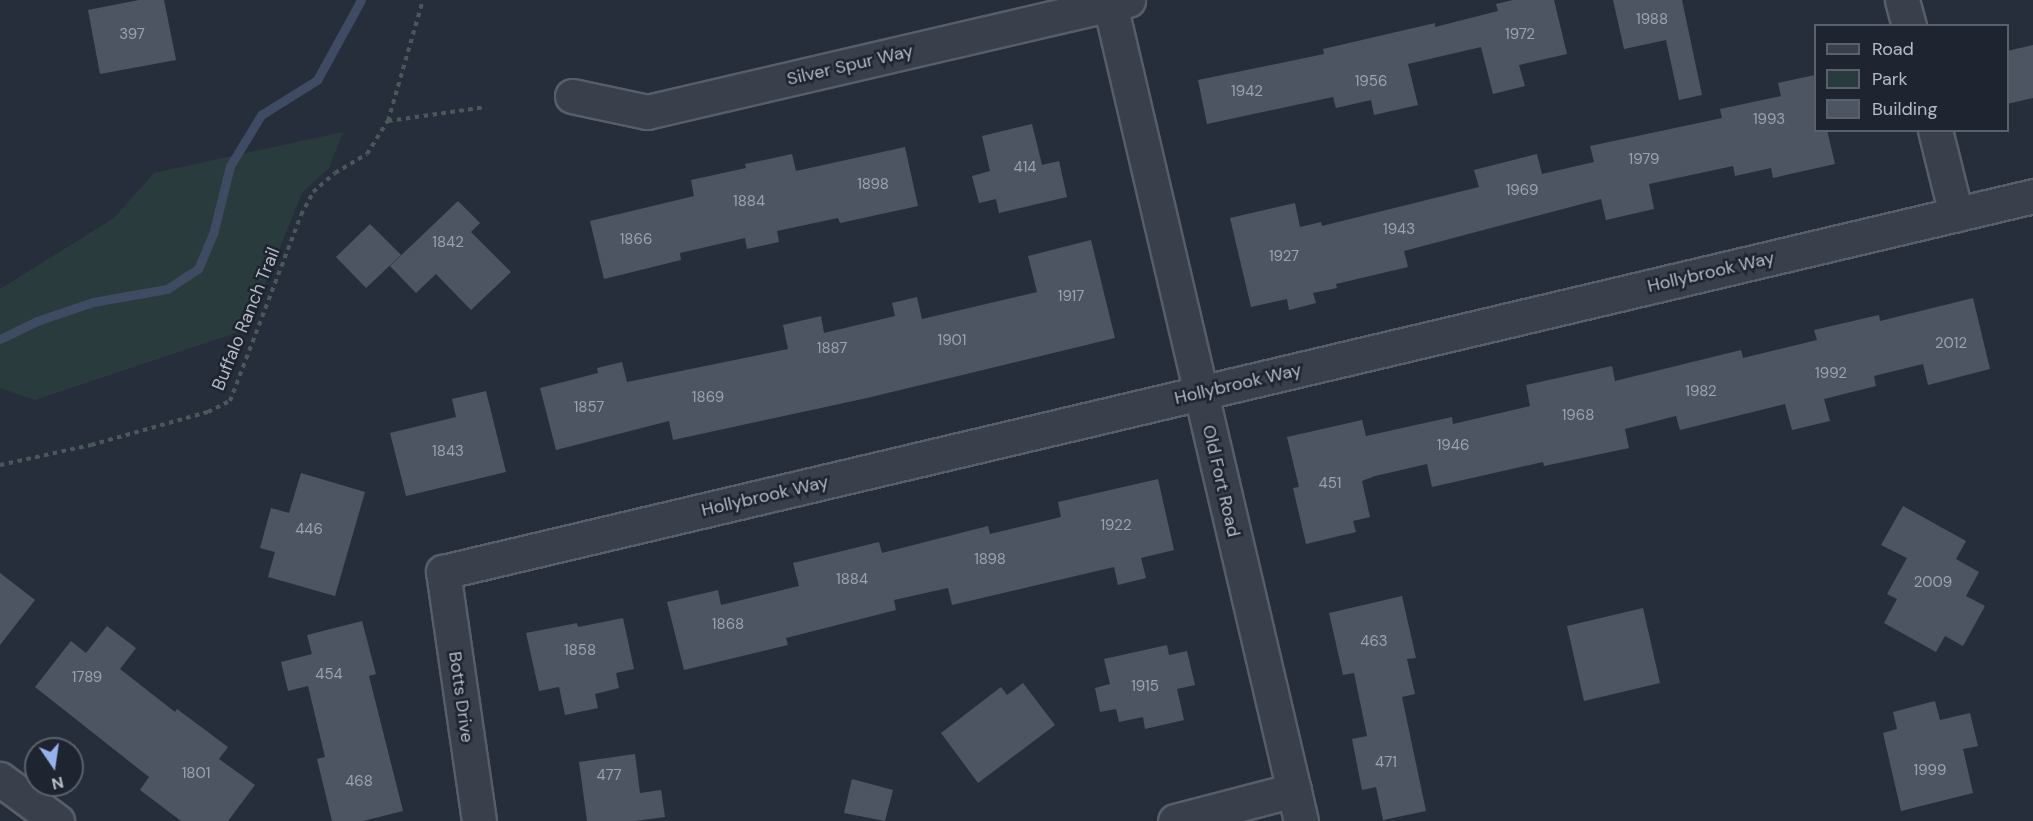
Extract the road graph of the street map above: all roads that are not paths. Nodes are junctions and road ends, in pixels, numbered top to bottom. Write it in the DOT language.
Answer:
graph roads {
  1 [pos="1902,0"];
  2 [pos="1116,1"];
  3 [pos="1908,24"];
  4 [pos="572,96"];
  5 [pos="1936,132"];
  6 [pos="2033,196"];
  7 [pos="1956,214"];
  8 [pos="1201,393"];
  9 [pos="443,572"];
  10 [pos="0,779"];
  11 [pos="1297,806"];
  12 [pos="57,821"];
  13 [pos="479,821"];
  14 [pos="1175,821"];
  1 -- 3 [label="street"];
  2 -- 4 [label="street, Silver Spur Way"];
  2 -- 8 [label="street, Old Fort Road"];
  5 -- 7 [label="street"];
  6 -- 7 [label="street, Hollybrook Way"];
  7 -- 8 [label="street, Hollybrook Way"];
  8 -- 9 [label="street, Hollybrook Way"];
  8 -- 11 [label="street, Old Fort Road"];
  9 -- 13 [label="street, Botts Drive"];
  10 -- 12 [label="street"];
  11 -- 14 [label="street"];
}
